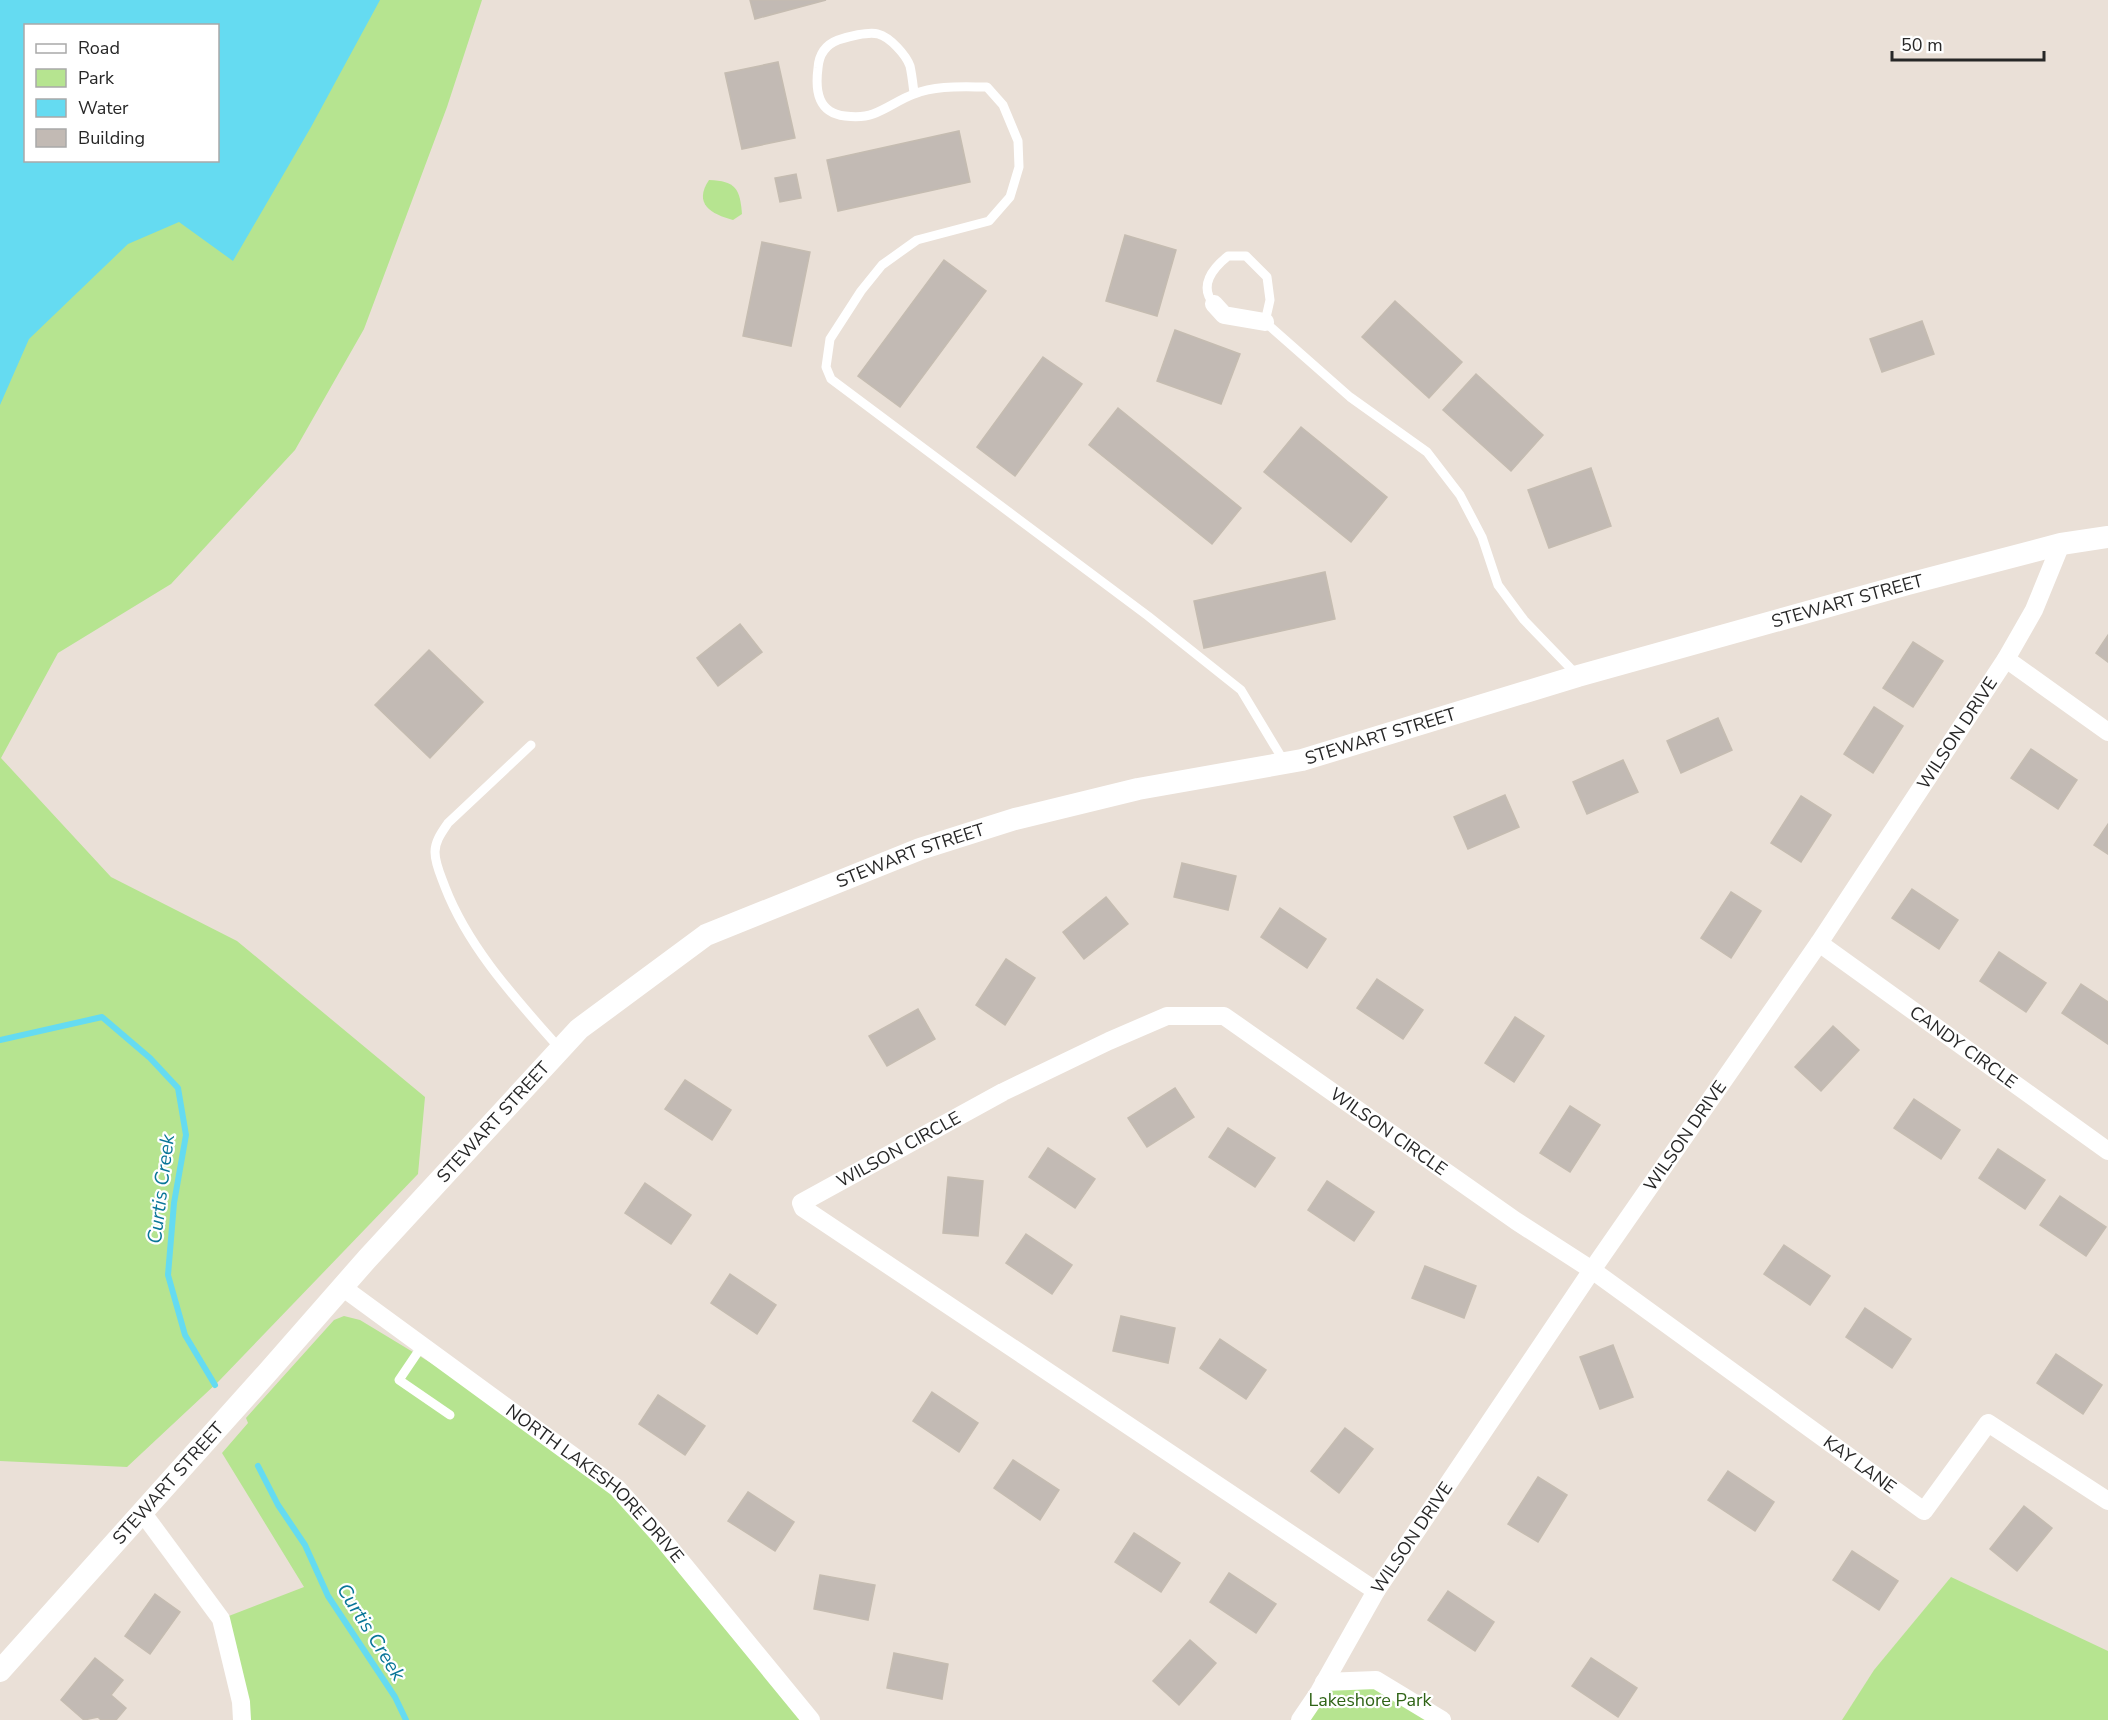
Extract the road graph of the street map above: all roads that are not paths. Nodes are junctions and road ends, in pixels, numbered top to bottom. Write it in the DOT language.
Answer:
graph roads {
  1 [pos="914,93"];
  2 [pos="1214,304"];
  3 [pos="1265,322"];
  4 [pos="2108,537"];
  5 [pos="2061,544"];
  6 [pos="2006,659"];
  7 [pos="1578,676"];
  8 [pos="2108,732"];
  9 [pos="531,745"];
  10 [pos="1286,763"];
  11 [pos="1819,943"];
  12 [pos="560,1050"];
  13 [pos="2108,1151"];
  14 [pos="1592,1270"];
  15 [pos="342,1287"];
  16 [pos="422,1346"];
  17 [pos="450,1415"];
  18 [pos="2108,1501"];
  19 [pos="142,1512"];
  20 [pos="1376,1591"];
  21 [pos="0,1671"];
  22 [pos="1324,1682"];
  23 [pos="242,1720"];
  24 [pos="811,1720"];
  25 [pos="1300,1720"];
  26 [pos="1442,1720"];
  1 -- 1 [label="lane"];
  1 -- 10 [label="lane"];
  2 -- 3 [label="street"];
  2 -- 3 [label="lane"];
  3 -- 7 [label="lane"];
  4 -- 5 [label="street, STEWART STREET"];
  5 -- 6 [label="street, WILSON DRIVE"];
  5 -- 7 [label="street, STEWART STREET"];
  6 -- 8 [label="street"];
  6 -- 11 [label="street, WILSON DRIVE"];
  7 -- 10 [label="street, STEWART STREET"];
  9 -- 12 [label="lane"];
  10 -- 12 [label="street, STEWART STREET"];
  11 -- 13 [label="street, CANDY CIRCLE"];
  11 -- 14 [label="street, WILSON DRIVE"];
  12 -- 15 [label="street, STEWART STREET"];
  14 -- 18 [label="street, KAY LANE"];
  14 -- 20 [label="street, WILSON DRIVE"];
  14 -- 20 [label="street, WILSON CIRCLE"];
  15 -- 16 [label="street, NORTH LAKESHORE DRIVE"];
  15 -- 19 [label="street, STEWART STREET"];
  16 -- 17 [label="lane"];
  16 -- 24 [label="street, NORTH LAKESHORE DRIVE"];
  19 -- 21 [label="street, STEWART STREET"];
  19 -- 23 [label="street"];
  20 -- 22 [label="street, WILSON DRIVE"];
  22 -- 25 [label="street, WILSON DRIVE"];
  22 -- 26 [label="street"];
}
